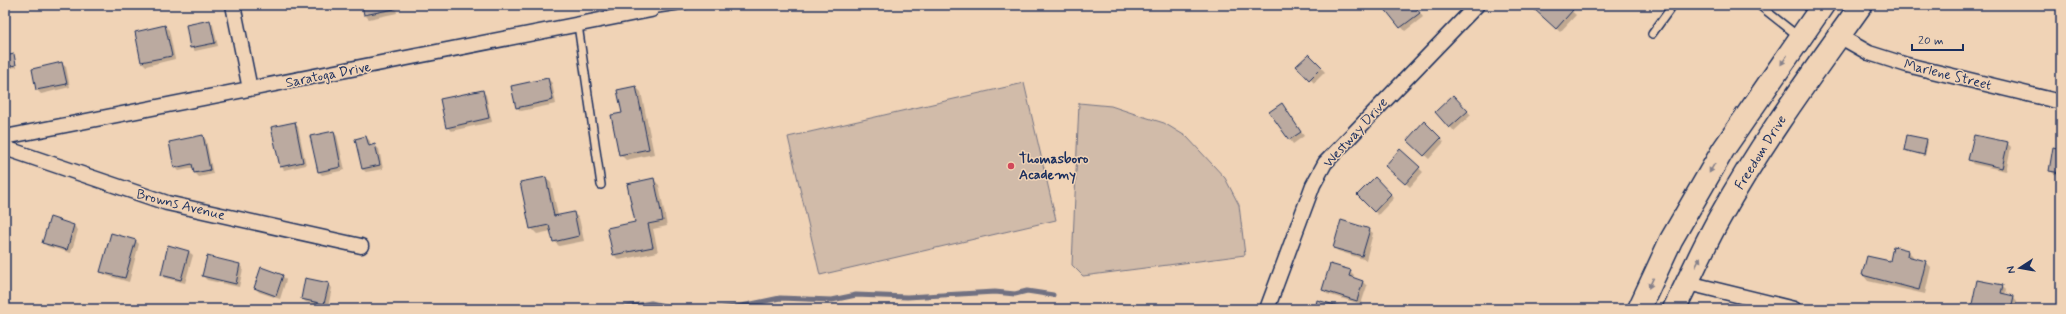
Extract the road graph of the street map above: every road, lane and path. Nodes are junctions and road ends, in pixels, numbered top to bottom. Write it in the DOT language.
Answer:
graph roads {
  1 [pos="233,5"];
  2 [pos="684,5"];
  3 [pos="1477,5"];
  4 [pos="1673,5"];
  5 [pos="1759,5"];
  6 [pos="1823,5"];
  7 [pos="1861,5"];
  8 [pos="651,10"];
  9 [pos="578,25"];
  10 [pos="1652,34"];
  11 [pos="1839,36"];
  12 [pos="1800,38"];
  13 [pos="250,89"];
  14 [pos="2061,102"];
  15 [pos="5,137"];
  16 [pos="5,148"];
  17 [pos="601,185"];
  18 [pos="361,246"];
  19 [pos="1688,282"];
  20 [pos="1268,309"];
  21 [pos="1639,309"];
  22 [pos="1674,309"];
  23 [pos="1794,309"];
  1 -- 13 [label="street"];
  2 -- 8 [label="lane"];
  3 -- 20 [label="street, Westway Drive"];
  4 -- 10 [label="lane"];
  5 -- 12 [label="lane"];
  6 -- 12 [label="main road"];
  7 -- 11 [label="main road, Freedom Drive"];
  8 -- 9 [label="street, Saratoga Drive"];
  9 -- 13 [label="street, Saratoga Drive"];
  9 -- 17 [label="lane"];
  11 -- 14 [label="street, Marlene Street"];
  19 -- 11 [label="main road, Freedom Drive, one-way"];
  12 -- 21 [label="main road, one-way"];
  13 -- 15 [label="street, Saratoga Drive"];
  16 -- 18 [label="street, Browns Avenue"];
  19 -- 22 [label="main road, Freedom Drive"];
  19 -- 23 [label="street"];
}
